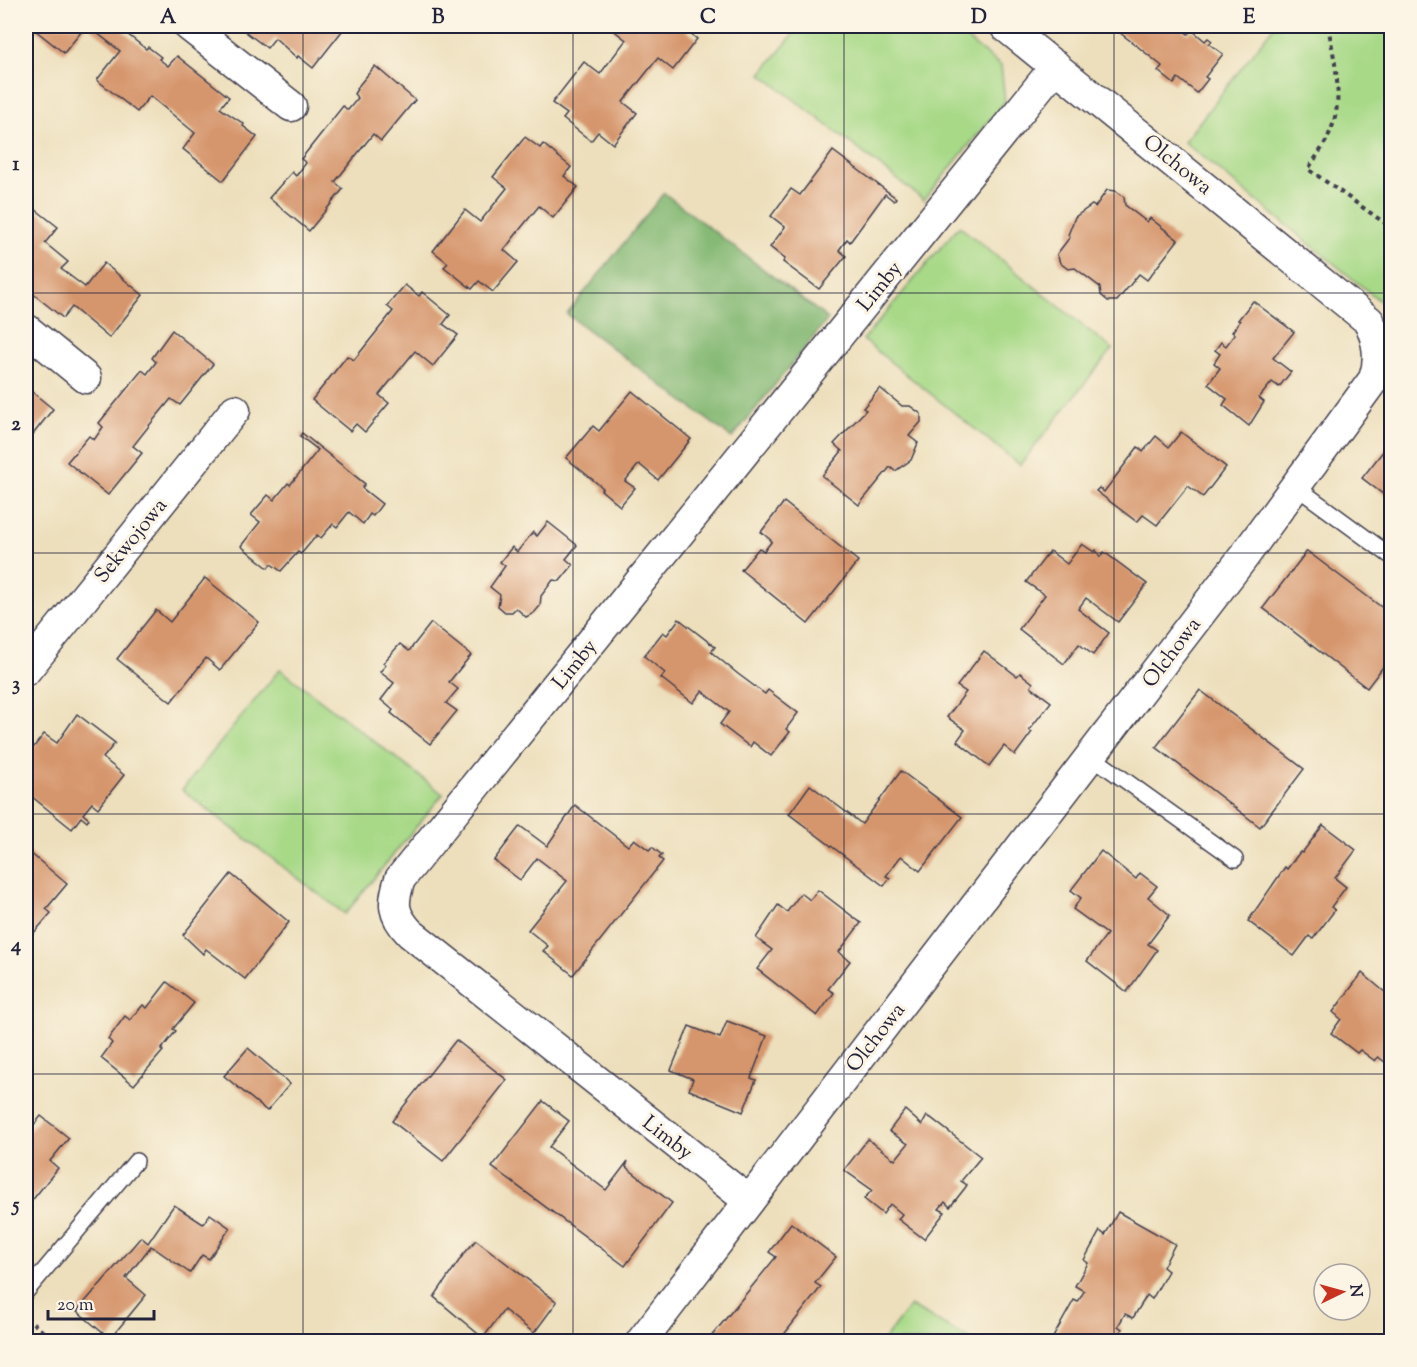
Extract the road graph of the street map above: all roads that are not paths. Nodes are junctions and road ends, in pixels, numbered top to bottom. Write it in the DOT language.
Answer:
graph roads {
  1 [pos="189,26"];
  2 [pos="1005,26"];
  3 [pos="1056,66"];
  4 [pos="291,106"];
  5 [pos="26,329"];
  6 [pos="86,378"];
  7 [pos="235,410"];
  8 [pos="1295,486"];
  9 [pos="1392,557"];
  10 [pos="26,670"];
  11 [pos="1091,756"];
  12 [pos="1235,859"];
  13 [pos="136,1161"];
  14 [pos="749,1201"];
  15 [pos="26,1292"];
  16 [pos="640,1341"];
  1 -- 4 [label="street"];
  2 -- 3 [label="street, Olchowa"];
  3 -- 8 [label="street, Olchowa"];
  3 -- 14 [label="street, Limby"];
  5 -- 6 [label="street"];
  7 -- 10 [label="street, Sekwojowa"];
  8 -- 9 [label="lane"];
  8 -- 11 [label="street, Olchowa"];
  11 -- 12 [label="lane"];
  11 -- 14 [label="street, Olchowa"];
  13 -- 15 [label="lane"];
  14 -- 16 [label="street, Olchowa"];
}
